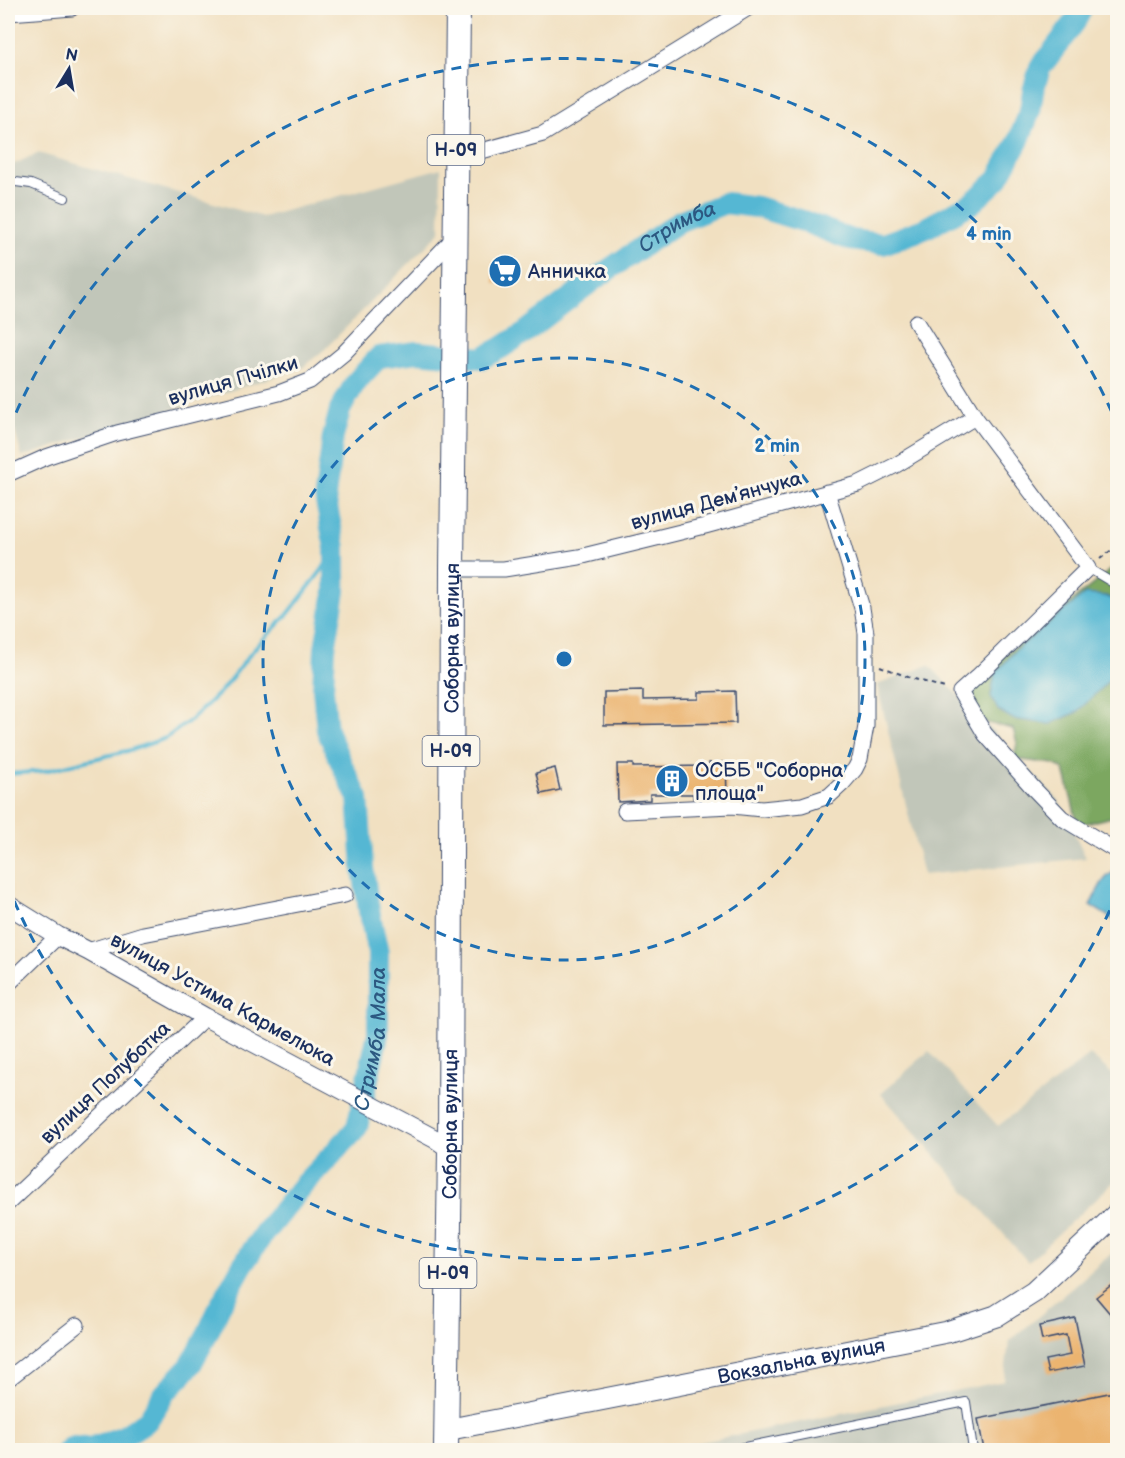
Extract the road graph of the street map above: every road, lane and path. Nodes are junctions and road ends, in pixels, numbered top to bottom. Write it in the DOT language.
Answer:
graph roads {
  1 [pos="72,8"];
  2 [pos="458,8"];
  3 [pos="748,8"];
  4 [pos="8,13"];
  5 [pos="456,158"];
  6 [pos="8,181"];
  7 [pos="64,198"];
  8 [pos="456,236"];
  9 [pos="916,322"];
  10 [pos="975,417"];
  11 [pos="8,474"];
  12 [pos="827,492"];
  13 [pos="1118,545"];
  14 [pos="1088,568"];
  15 [pos="452,569"];
  16 [pos="1118,586"];
  17 [pos="866,660"];
  18 [pos="960,692"];
  19 [pos="625,811"];
  20 [pos="1118,852"];
  21 [pos="345,895"];
  22 [pos="8,905"];
  23 [pos="58,936"];
  24 [pos="88,951"];
  25 [pos="8,984"];
  26 [pos="205,1017"];
  27 [pos="450,1149"];
  28 [pos="8,1203"];
  29 [pos="1118,1213"];
  30 [pos="78,1325"];
  31 [pos="8,1379"];
  32 [pos="446,1440"];
  33 [pos="730,1450"];
  34 [pos="974,1450"];
  1 -- 4 [label="street"];
  2 -- 5 [label="main road, Соборна вулиця / Н-09"];
  3 -- 5 [label="street"];
  5 -- 8 [label="main road, Соборна вулиця / Н-09"];
  6 -- 7 [label="lane"];
  8 -- 11 [label="street, вулиця Пчілки"];
  8 -- 15 [label="main road, Соборна вулиця / Н-09"];
  9 -- 10 [label="street"];
  10 -- 12 [label="street, вулиця Демʼянчука"];
  10 -- 14 [label="street"];
  12 -- 15 [label="street, вулиця Демʼянчука"];
  12 -- 17 [label="street"];
  13 -- 14 [label="path"];
  14 -- 16 [label="lane"];
  14 -- 18 [label="street"];
  15 -- 27 [label="main road, Соборна вулиця / Н-09"];
  17 -- 18 [label="path"];
  17 -- 19 [label="street"];
  18 -- 20 [label="street"];
  21 -- 24 [label="street"];
  22 -- 23 [label="street, вулиця Устима Кармелюка"];
  23 -- 24 [label="street, вулиця Устима Кармелюка"];
  23 -- 25 [label="street"];
  24 -- 26 [label="street, вулиця Устима Кармелюка"];
  26 -- 27 [label="street, вулиця Устима Кармелюка"];
  26 -- 28 [label="street, вулиця Полуботка"];
  27 -- 32 [label="main road, Соборна вулиця / Н-09"];
  29 -- 32 [label="main road, Вокзальна вулиця"];
  30 -- 31 [label="street"];
  33 -- 34 [label="lane"];
}
